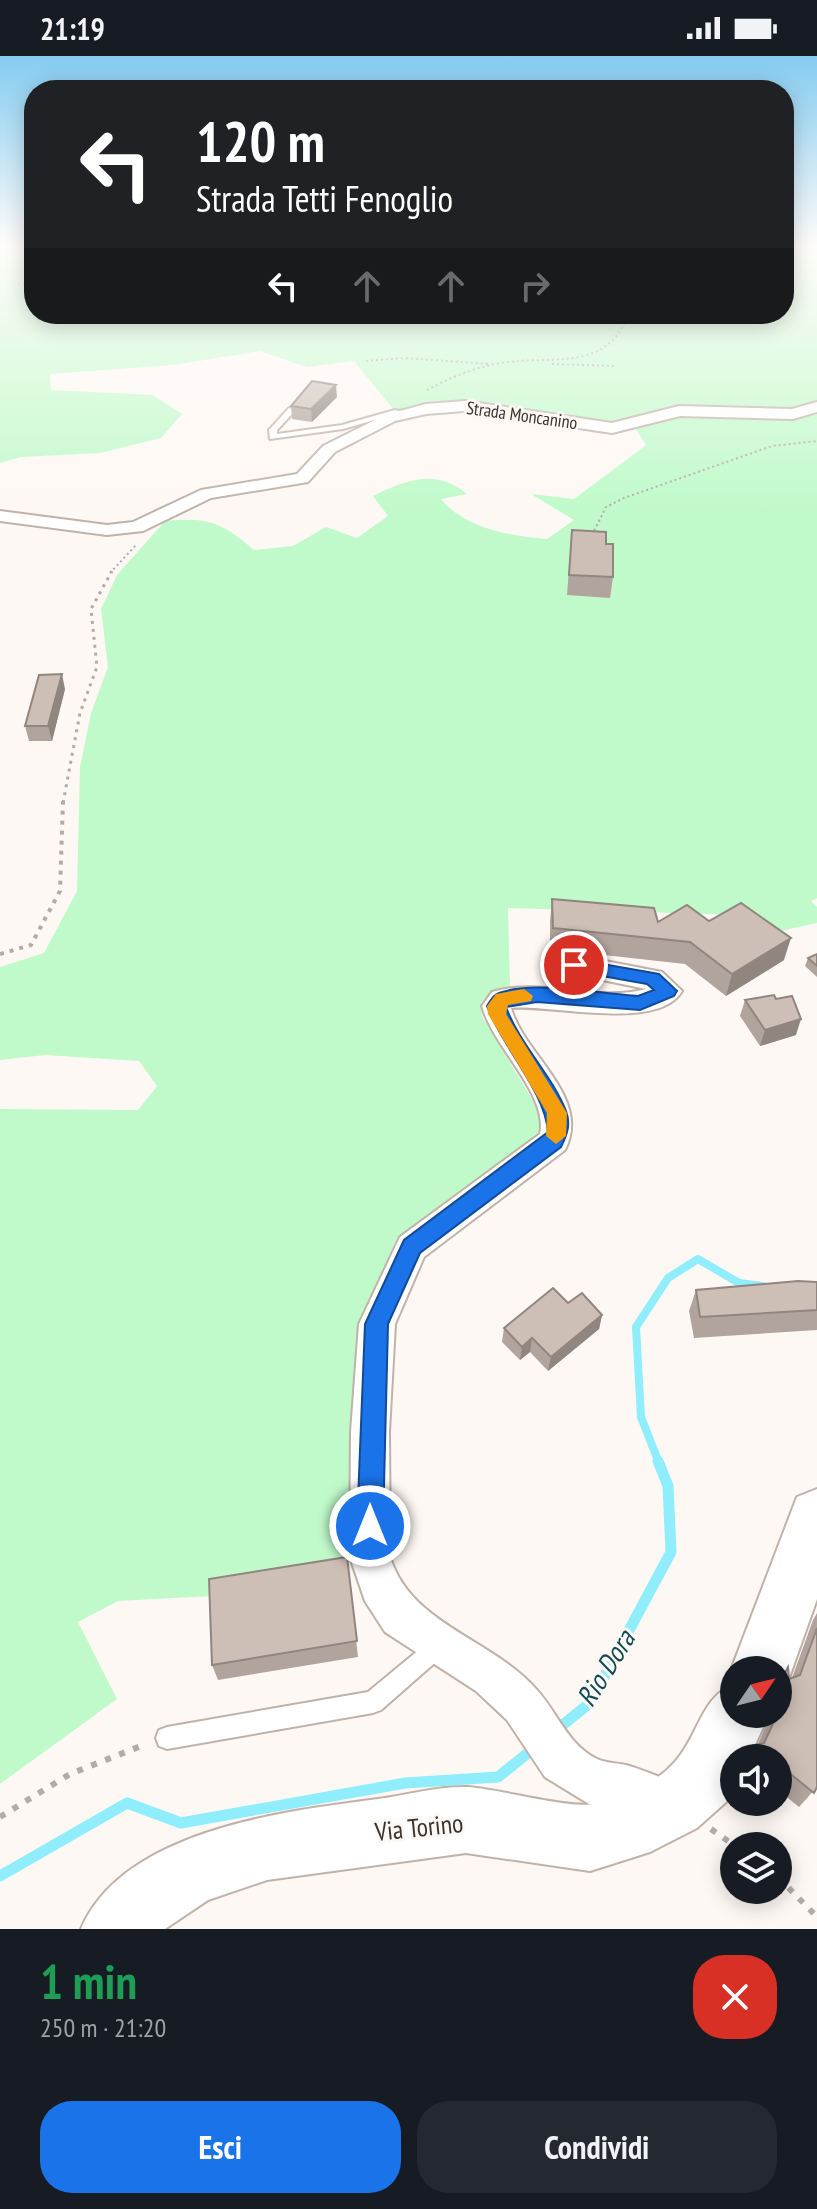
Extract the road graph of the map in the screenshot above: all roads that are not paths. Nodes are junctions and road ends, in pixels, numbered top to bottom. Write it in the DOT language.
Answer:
graph roads {
  1 [pos="817,407"];
  2 [pos="292,410"];
  3 [pos="404,413"];
  4 [pos="0,516"];
  5 [pos="574,965"];
  6 [pos="817,1517"];
  7 [pos="442,1644"];
  8 [pos="767,1656"];
  9 [pos="730,1728"];
  10 [pos="167,1738"];
  11 [pos="674,1805"];
  12 [pos="116,1929"];
  1 -- 3 [label="street, Strada Moncanino"];
  2 -- 3 [label="lane"];
  3 -- 4 [label="street, Strada Moncanino"];
  5 -- 7 [label="street"];
  6 -- 8 [label="street"];
  7 -- 10 [label="lane"];
  7 -- 11 [label="street"];
  9 -- 11 [label="street, Via Torino"];
  11 -- 12 [label="street, Via Torino"];
}
